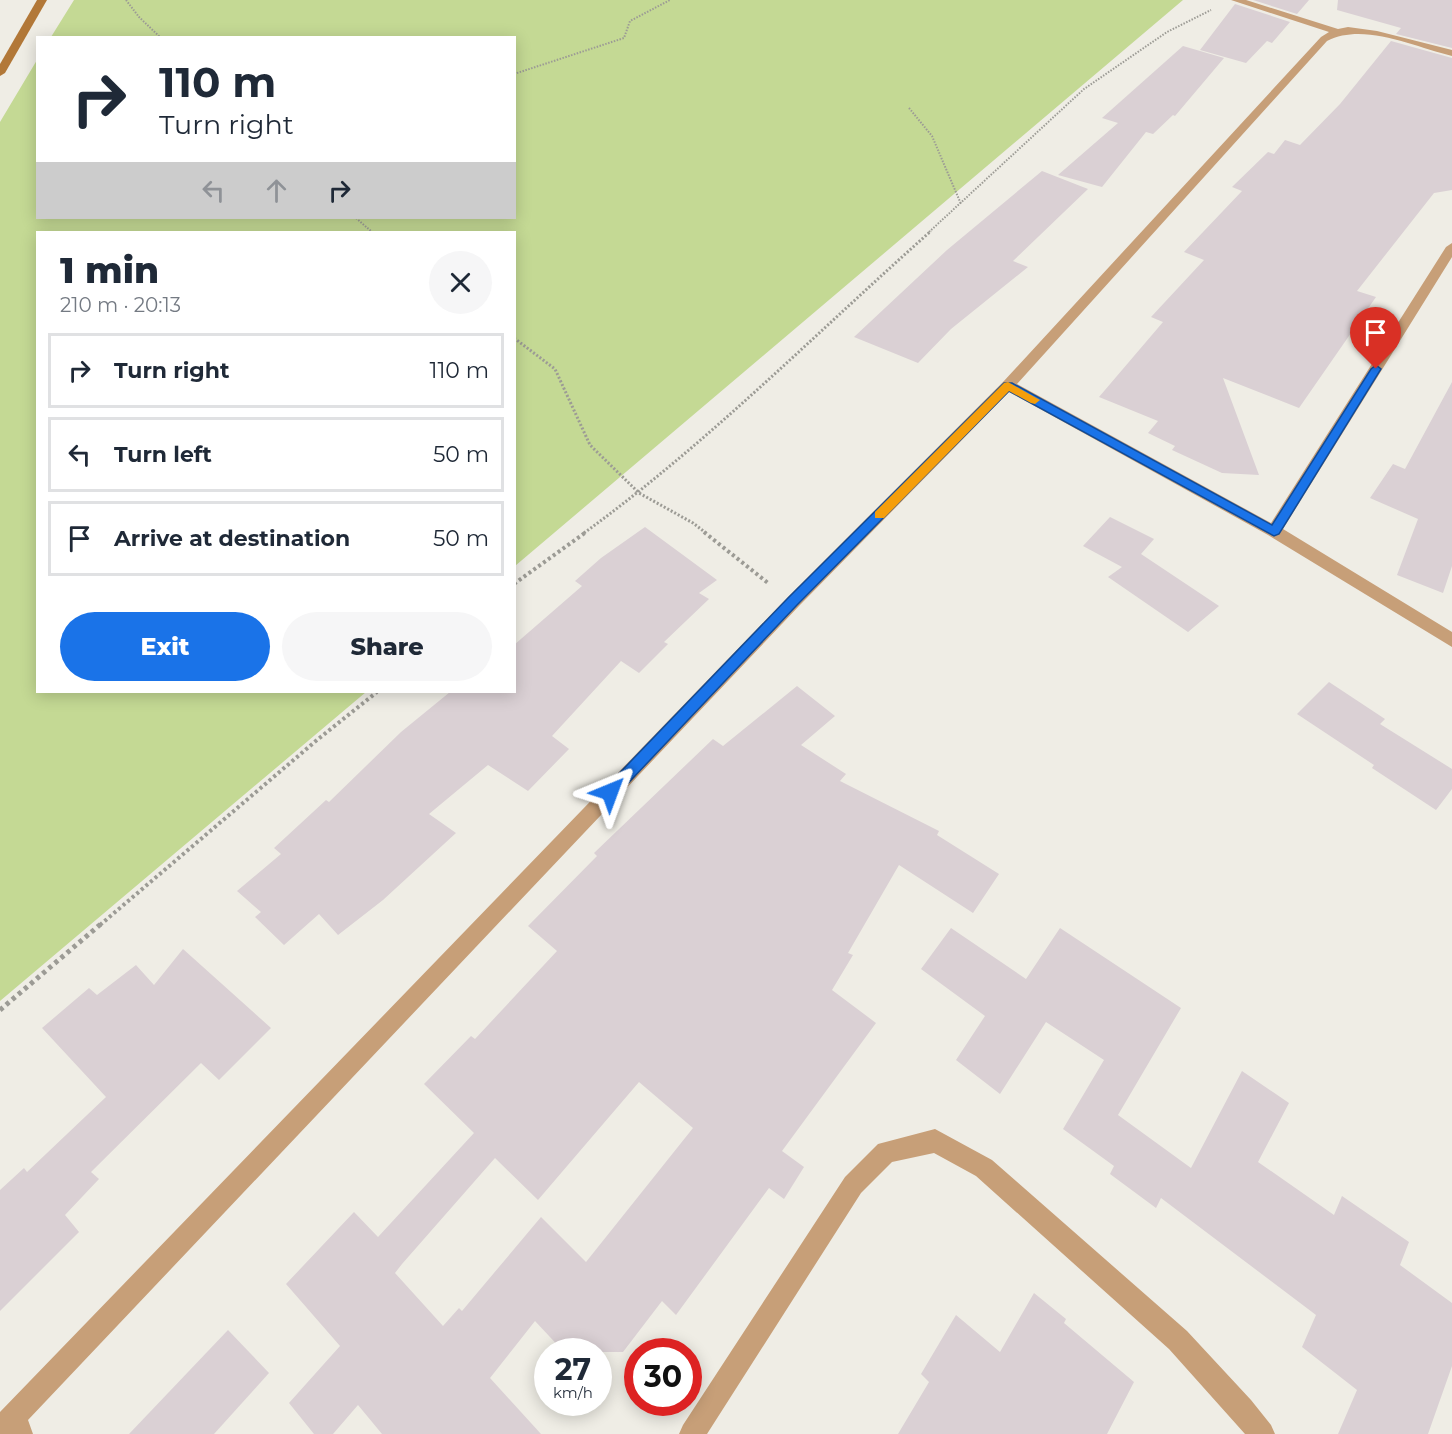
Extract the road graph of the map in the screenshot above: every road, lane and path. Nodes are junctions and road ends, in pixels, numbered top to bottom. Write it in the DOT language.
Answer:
graph roads {
  1 [pos="42,0"];
  2 [pos="126,0"];
  3 [pos="670,0"];
  4 [pos="1236,0"];
  5 [pos="1213,9"];
  6 [pos="1338,32"];
  7 [pos="159,36"];
  8 [pos="1452,53"];
  9 [pos="0,73"];
  10 [pos="516,73"];
  11 [pos="909,108"];
  12 [pos="961,204"];
  13 [pos="357,219"];
  14 [pos="371,231"];
  15 [pos="1452,247"];
  16 [pos="516,340"];
  17 [pos="1008,386"];
  18 [pos="639,492"];
  19 [pos="1274,531"];
  20 [pos="516,583"];
  21 [pos="793,602"];
  22 [pos="1452,640"];
  23 [pos="376,693"];
  24 [pos="0,1010"];
  25 [pos="11,1427"];
  26 [pos="692,1434"];
  27 [pos="1262,1434"];
  1 -- 9 [label="street"];
  2 -- 7 [label="path"];
  3 -- 10 [label="path"];
  4 -- 6 [label="street"];
  5 -- 12 [label="path"];
  6 -- 8 [label="street"];
  6 -- 17 [label="street"];
  11 -- 12 [label="path"];
  12 -- 18 [label="path"];
  13 -- 14 [label="path"];
  15 -- 19 [label="street"];
  16 -- 18 [label="path"];
  17 -- 19 [label="street"];
  17 -- 21 [label="street"];
  18 -- 20 [label="path"];
  18 -- 21 [label="path"];
  19 -- 22 [label="street"];
  21 -- 25 [label="street"];
  23 -- 24 [label="path"];
  26 -- 27 [label="street"];
}
